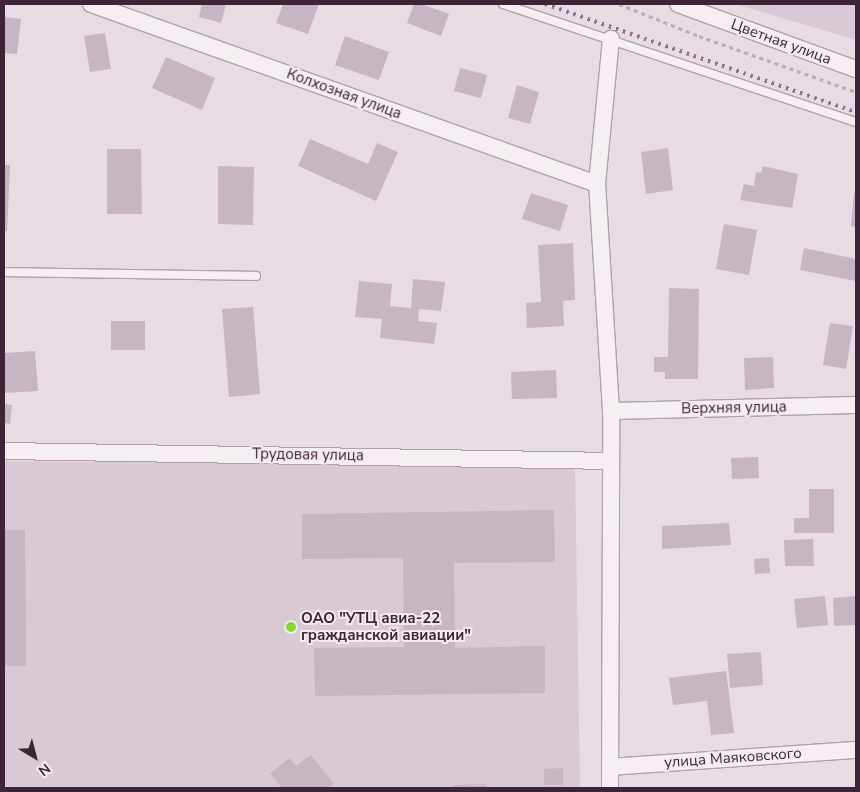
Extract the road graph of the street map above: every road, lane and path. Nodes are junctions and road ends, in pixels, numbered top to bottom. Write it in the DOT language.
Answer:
graph roads {
  1 [pos="91,4"];
  2 [pos="503,4"];
  3 [pos="619,4"];
  4 [pos="678,4"];
  5 [pos="611,39"];
  6 [pos="856,69"];
  7 [pos="856,92"];
  8 [pos="856,122"];
  9 [pos="597,184"];
  10 [pos="4,272"];
  11 [pos="256,276"];
  12 [pos="856,405"];
  13 [pos="611,411"];
  14 [pos="4,450"];
  15 [pos="611,461"];
  16 [pos="856,750"];
  17 [pos="610,767"];
  18 [pos="610,788"];
  1 -- 9 [label="street, Колхозная улица"];
  2 -- 5 [label="lane"];
  3 -- 7 [label="path"];
  4 -- 6 [label="street, Цветная улица"];
  5 -- 8 [label="lane"];
  5 -- 9 [label="street"];
  9 -- 13 [label="street"];
  10 -- 11 [label="lane"];
  12 -- 13 [label="street, Верхняя улица"];
  13 -- 15 [label="street"];
  14 -- 15 [label="street, Трудовая улица"];
  15 -- 17 [label="street"];
  16 -- 17 [label="street, улица Маяковского"];
  17 -- 18 [label="street"];
}
